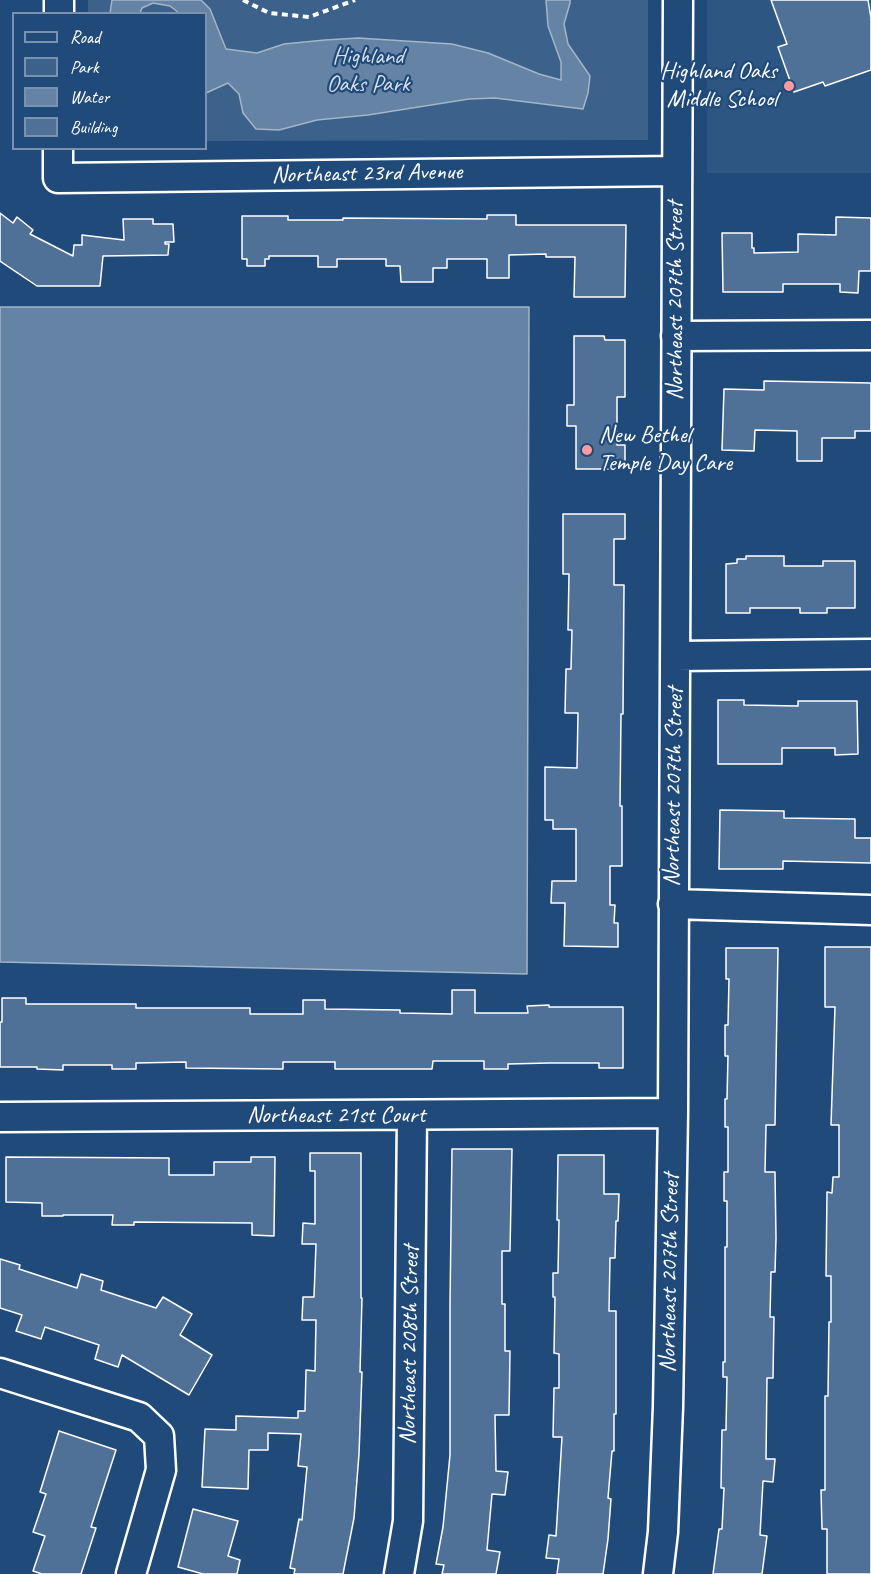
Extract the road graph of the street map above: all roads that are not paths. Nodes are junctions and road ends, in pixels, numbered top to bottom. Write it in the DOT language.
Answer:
graph roads {
  1 [pos="678,0"];
  2 [pos="58,150"];
  3 [pos="677,171"];
  4 [pos="871,335"];
  5 [pos="676,336"];
  6 [pos="871,654"];
  7 [pos="676,656"];
  8 [pos="673,904"];
  9 [pos="871,910"];
  10 [pos="673,1113"];
  11 [pos="412,1115"];
  12 [pos="0,1117"];
  13 [pos="0,1373"];
  14 [pos="131,1574"];
  15 [pos="399,1574"];
  16 [pos="658,1574"];
  1 -- 3 [label="street, Northeast 207th Street"];
  2 -- 3 [label="street, Northeast 23rd Avenue"];
  3 -- 5 [label="street, Northeast 207th Street"];
  4 -- 5 [label="street"];
  5 -- 7 [label="street, Northeast 207th Street"];
  6 -- 7 [label="street"];
  7 -- 8 [label="street, Northeast 207th Street"];
  8 -- 9 [label="street"];
  8 -- 10 [label="street, Northeast 207th Street"];
  10 -- 11 [label="street, Northeast 21st Court"];
  10 -- 16 [label="street, Northeast 207th Street"];
  11 -- 12 [label="street, Northeast 21st Court"];
  11 -- 15 [label="street, Northeast 208th Street"];
  13 -- 14 [label="street"];
}
